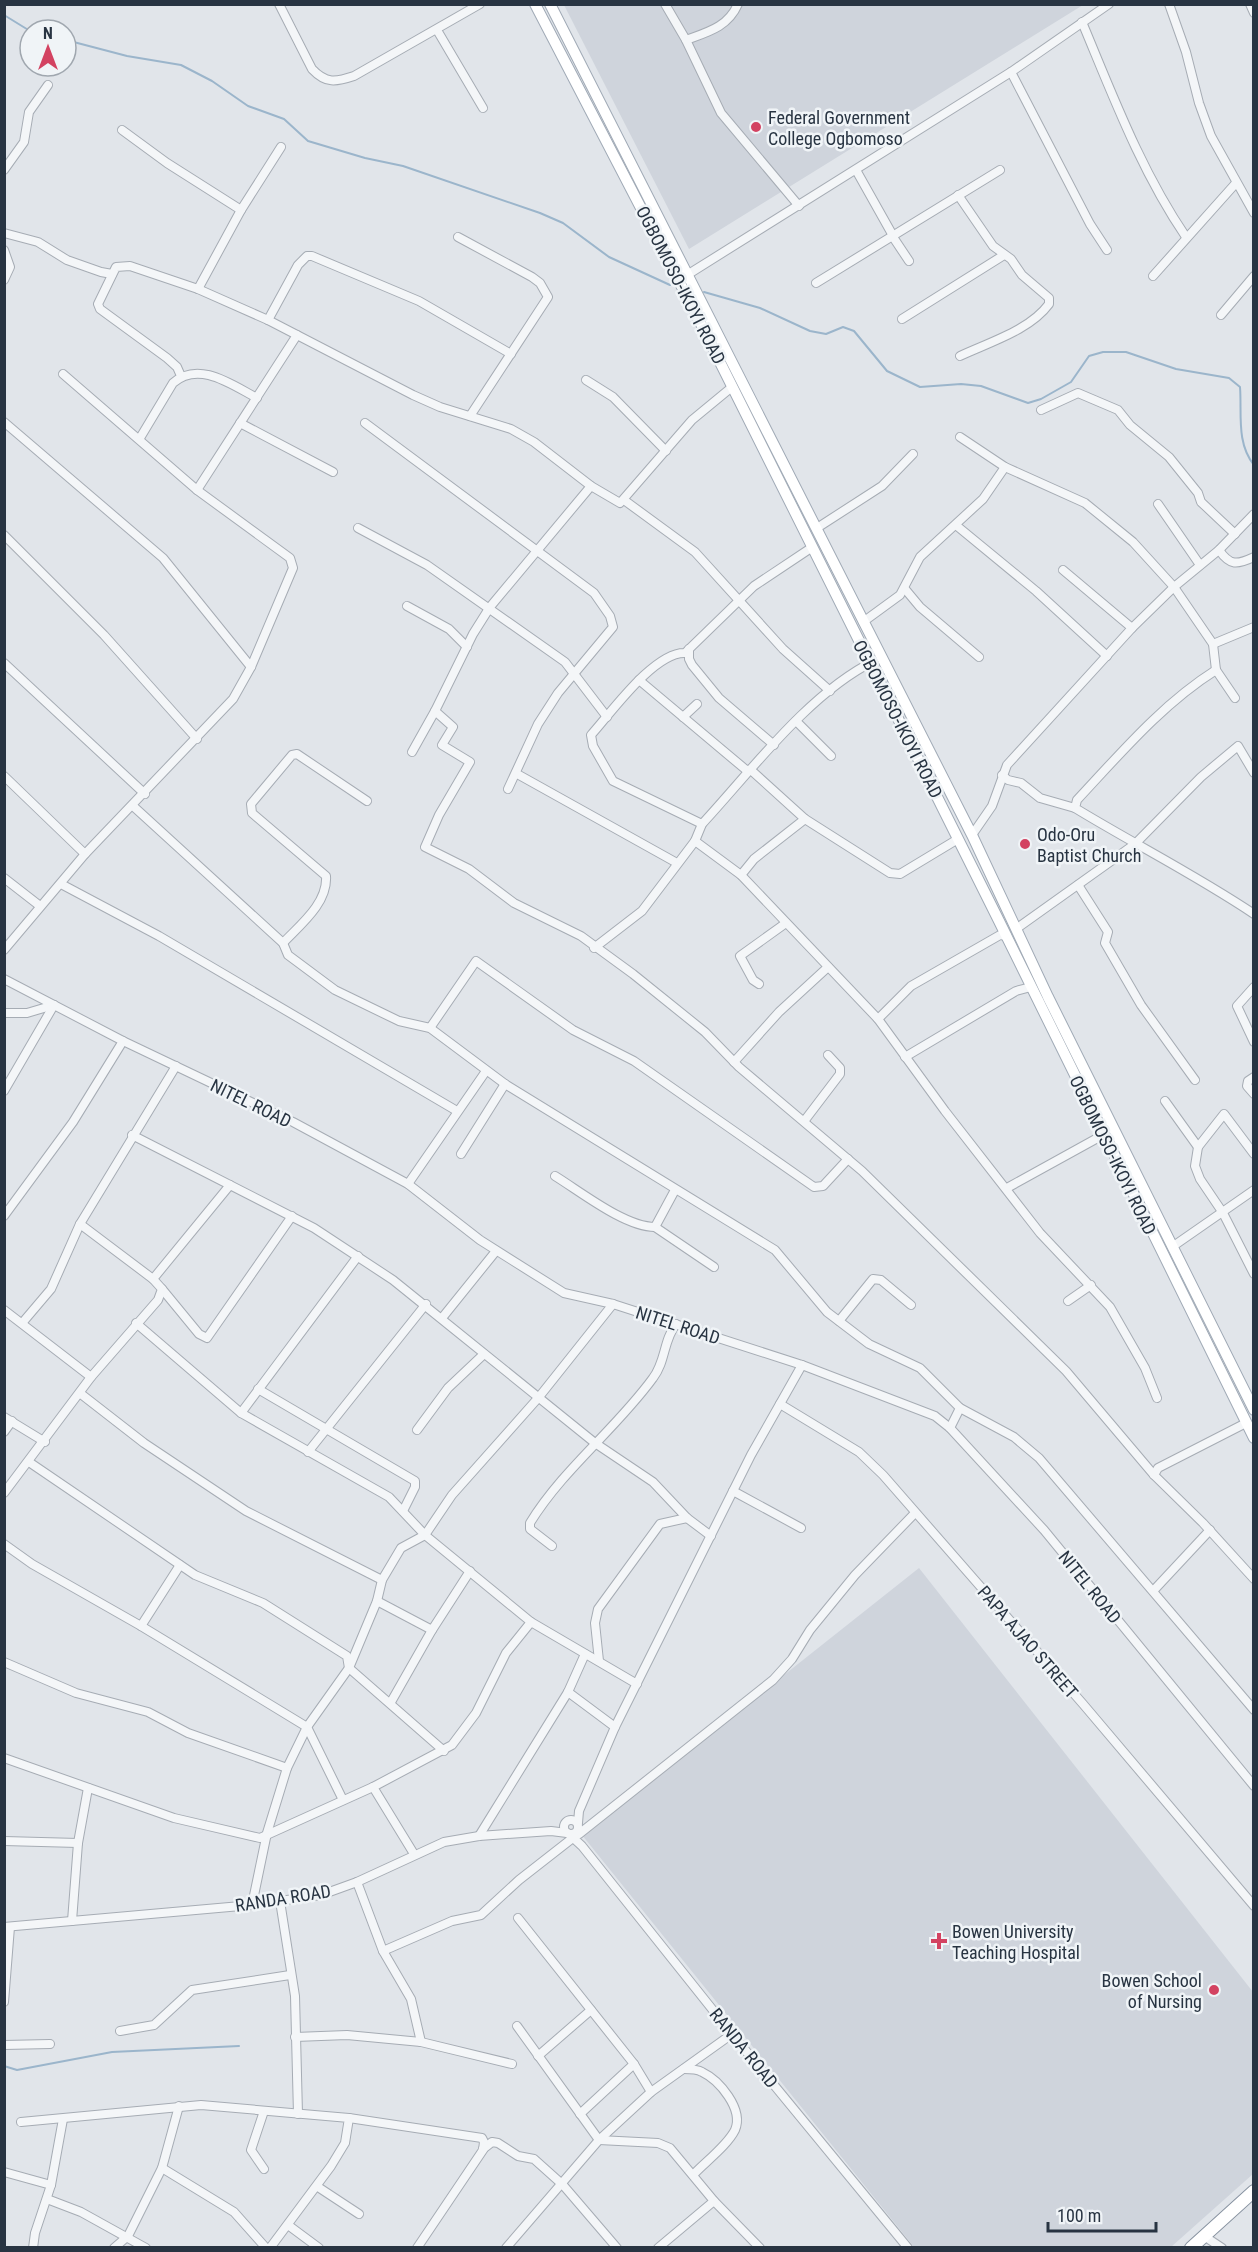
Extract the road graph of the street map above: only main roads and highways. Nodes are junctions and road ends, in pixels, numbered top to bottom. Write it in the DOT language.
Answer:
graph roads {
  1 [pos="535,4"];
  2 [pos="550,4"];
  3 [pos="1254,1410"];
  4 [pos="1254,1438"];
  5 [pos="1254,2192"];
  6 [pos="1191,2247"];
  1 -- 4 [label="main road, OGBOMOSO-IKOYI ROAD"];
  2 -- 3 [label="main road, OGBOMOSO-IKOYI ROAD"];
  5 -- 6 [label="highway"];
}
